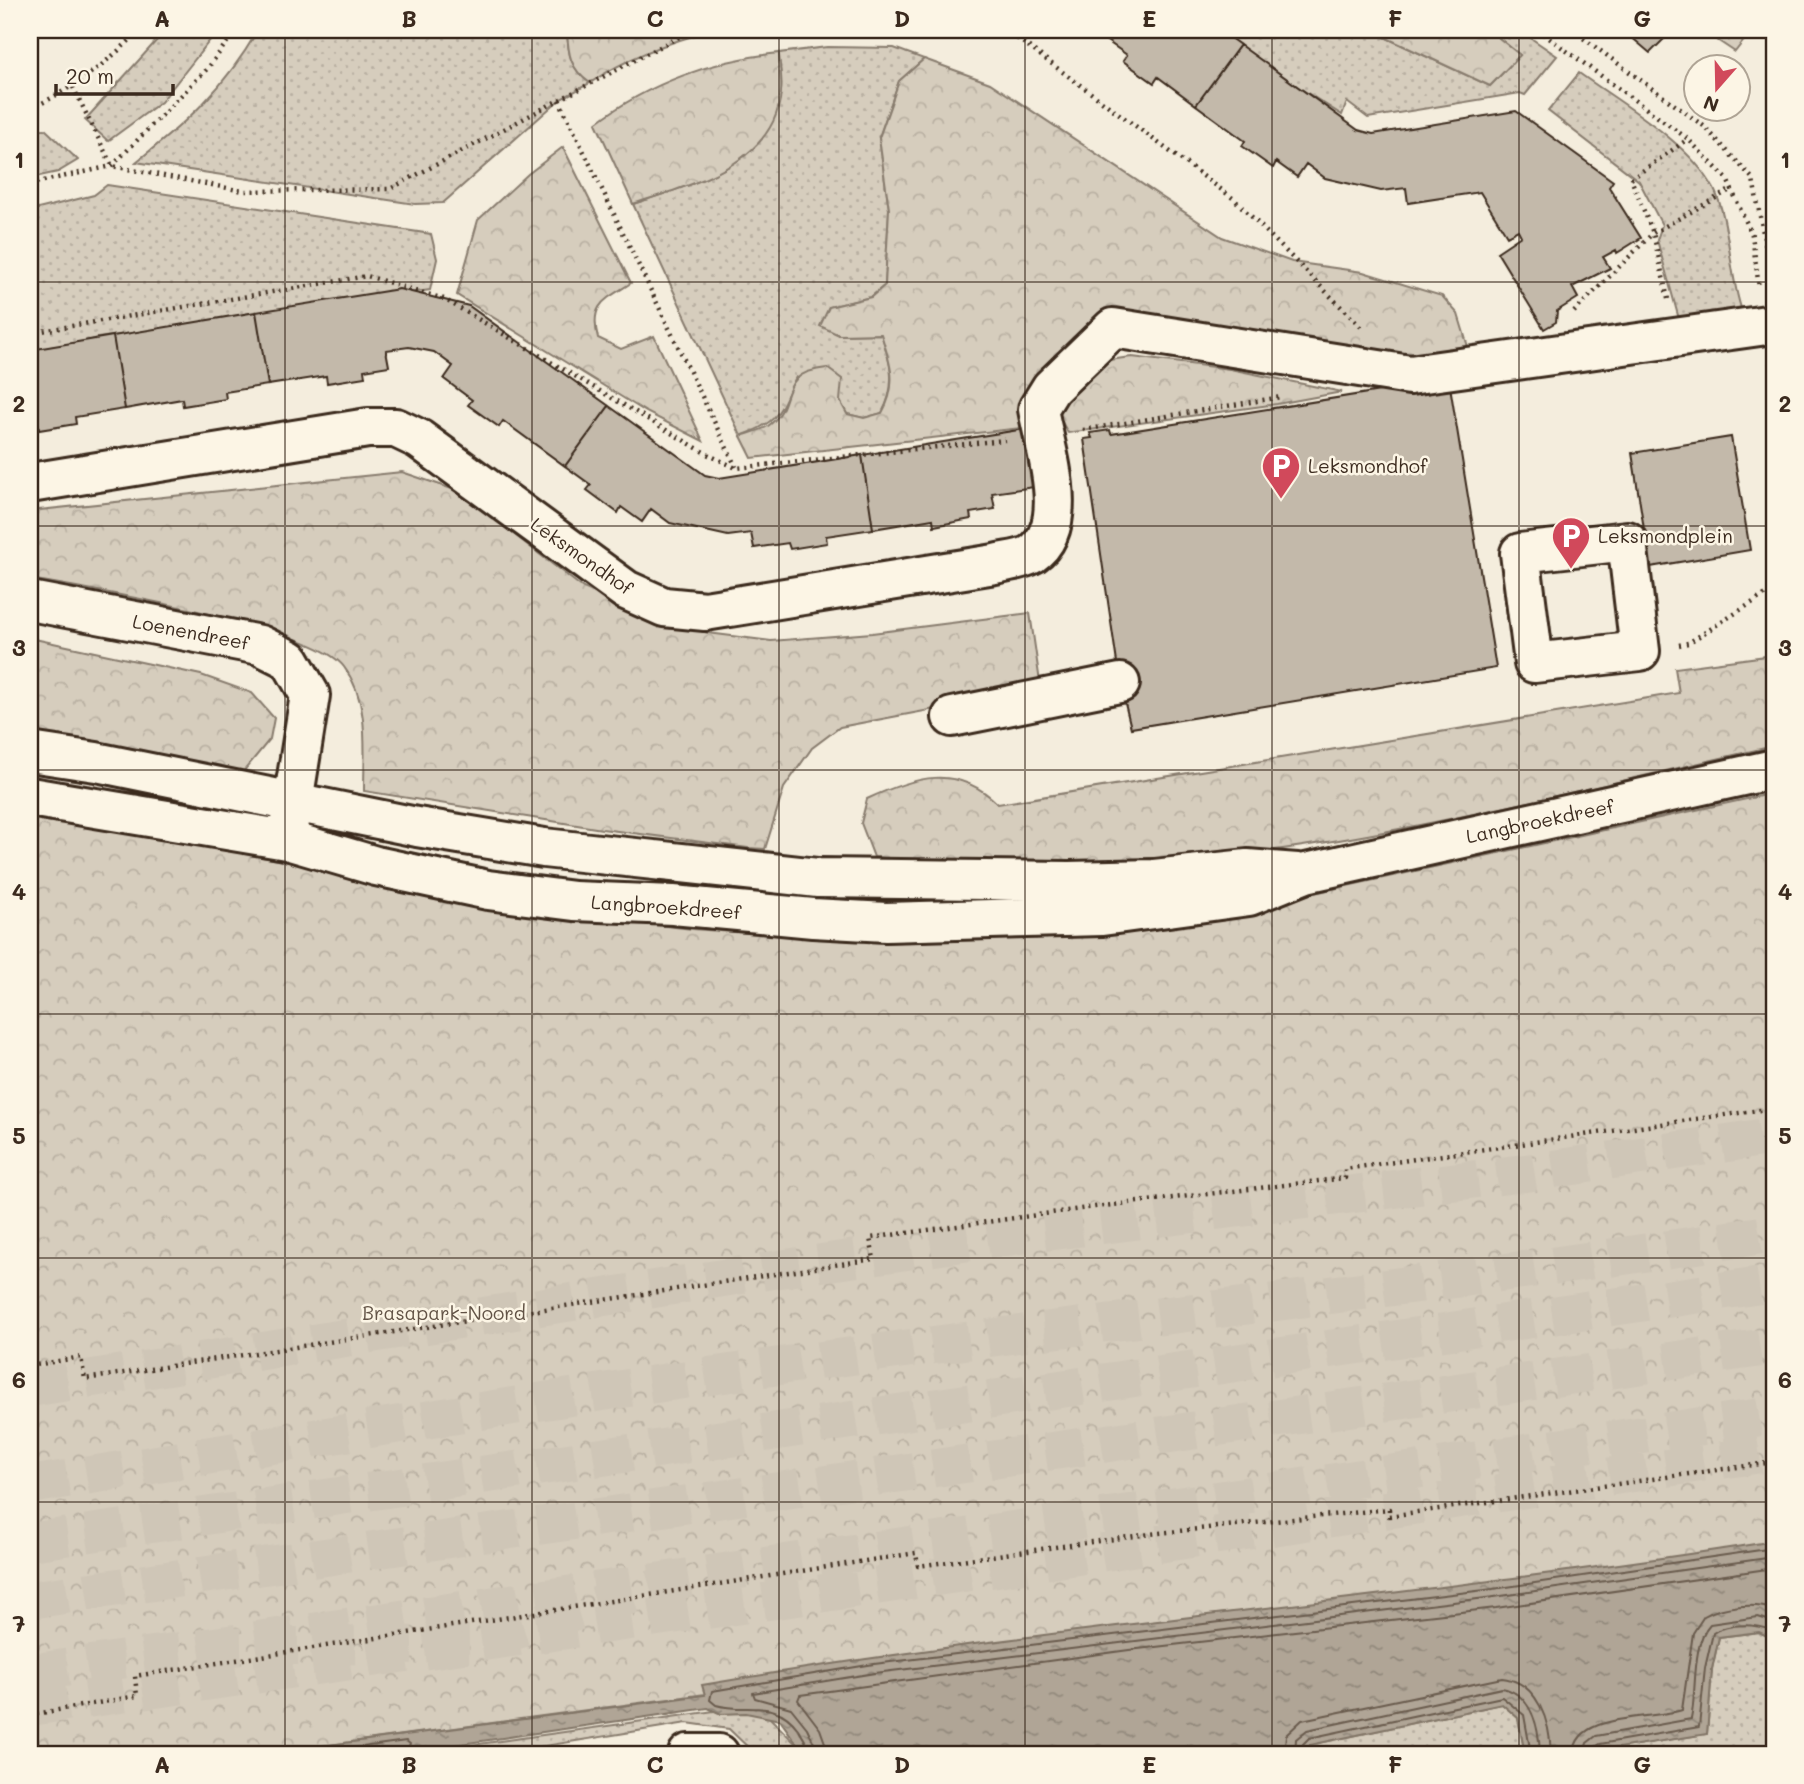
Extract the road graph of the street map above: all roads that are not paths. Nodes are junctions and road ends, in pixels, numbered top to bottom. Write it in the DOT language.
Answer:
graph roads {
  1 [pos="1771,315"];
  2 [pos="30,483"];
  3 [pos="30,601"];
  4 [pos="1120,683"];
  5 [pos="952,717"];
  6 [pos="30,752"];
  7 [pos="1774,769"];
  8 [pos="30,797"];
  9 [pos="293,799"];
  10 [pos="287,840"];
  11 [pos="1306,873"];
  12 [pos="818,878"];
  13 [pos="813,918"];
  14 [pos="688,1754"];
  15 [pos="719,1754"];
  1 -- 2 [label="main road, Leksmondhof"];
  3 -- 9 [label="main road, Loenendreef"];
  4 -- 5 [label="main road"];
  6 -- 9 [label="main road, Langbroekdreef"];
  7 -- 11 [label="main road, Langbroekdreef"];
  8 -- 10 [label="main road, Langbroekdreef"];
  9 -- 10 [label="main road, Loenendreef"];
  9 -- 12 [label="main road, Langbroekdreef"];
  10 -- 13 [label="main road, Langbroekdreef"];
  11 -- 12 [label="main road, Langbroekdreef"];
  11 -- 13 [label="main road, Langbroekdreef"];
  12 -- 13 [label="main road"];
  14 -- 15 [label="main road"];
}
